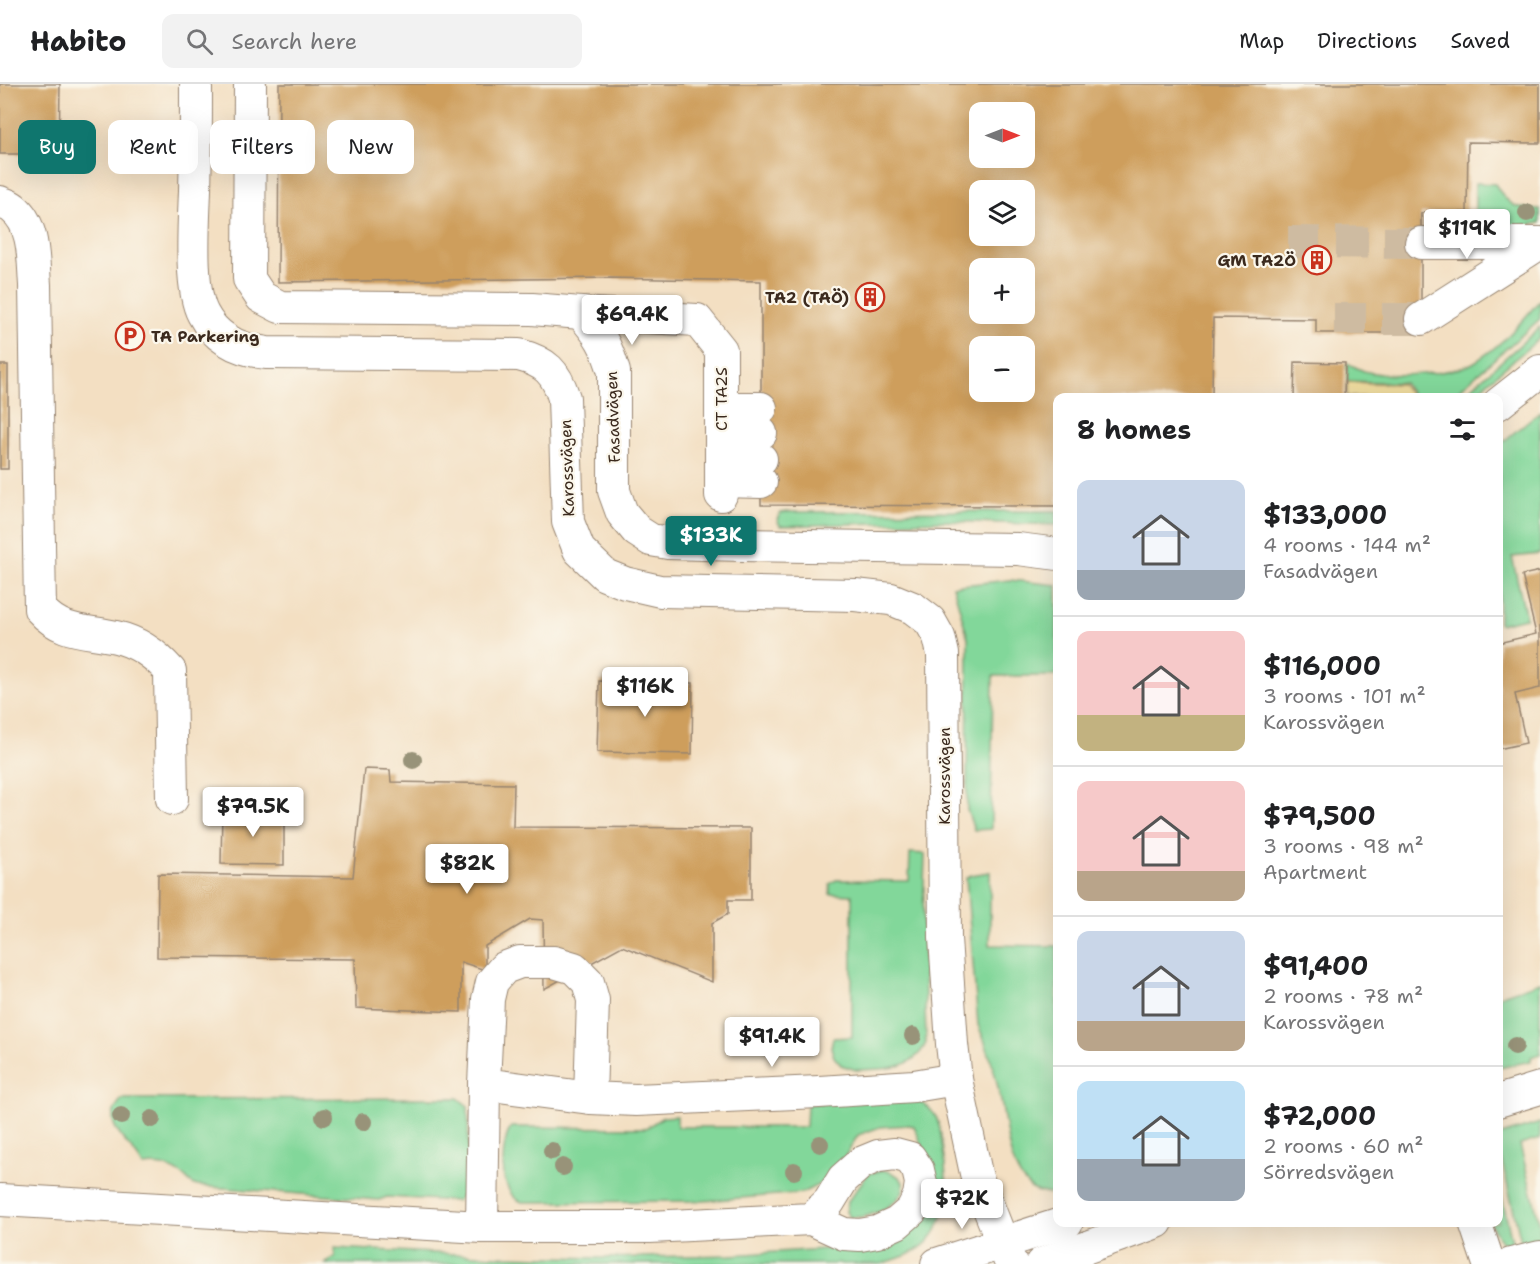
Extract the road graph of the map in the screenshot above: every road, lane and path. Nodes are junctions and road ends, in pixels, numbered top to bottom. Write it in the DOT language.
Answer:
graph roads {
  1 [pos="196,84"];
  2 [pos="250,84"];
  3 [pos="0,202"];
  4 [pos="1421,243"];
  5 [pos="1540,243"];
  6 [pos="581,313"];
  7 [pos="1422,319"];
  8 [pos="1540,371"];
  9 [pos="1503,400"];
  10 [pos="721,455"];
  11 [pos="1053,553"];
  12 [pos="172,799"];
  13 [pos="956,1079"];
  14 [pos="484,1084"];
  15 [pos="1540,1088"];
  16 [pos="590,1098"];
  17 [pos="1503,1099"];
  18 [pos="0,1200"];
  19 [pos="811,1220"];
  20 [pos="482,1227"];
  21 [pos="1058,1227"];
  22 [pos="1143,1227"];
  23 [pos="1477,1227"];
  24 [pos="1007,1254"];
  25 [pos="1540,1257"];
  26 [pos="937,1264"];
  27 [pos="1041,1264"];
  28 [pos="1489,1264"];
  29 [pos="1511,1264"];
  1 -- 13 [label="street, Karossvägen"];
  2 -- 6 [label="street"];
  3 -- 12 [label="street"];
  4 -- 5 [label="street"];
  5 -- 7 [label="street"];
  6 -- 10 [label="street, CT TA2S"];
  6 -- 11 [label="street, Fasadvägen"];
  8 -- 9 [label="street"];
  10 -- 10 [label="street"];
  13 -- 16 [label="street"];
  13 -- 24 [label="street, Karossvägen"];
  14 -- 16 [label="street"];
  14 -- 16 [label="street"];
  14 -- 20 [label="street"];
  15 -- 17 [label="street"];
  18 -- 20 [label="street"];
  19 -- 20 [label="street"];
  21 -- 24 [label="street"];
  22 -- 27 [label="street"];
  23 -- 28 [label="street"];
  24 -- 26 [label="street"];
  25 -- 29 [label="street"];
}
